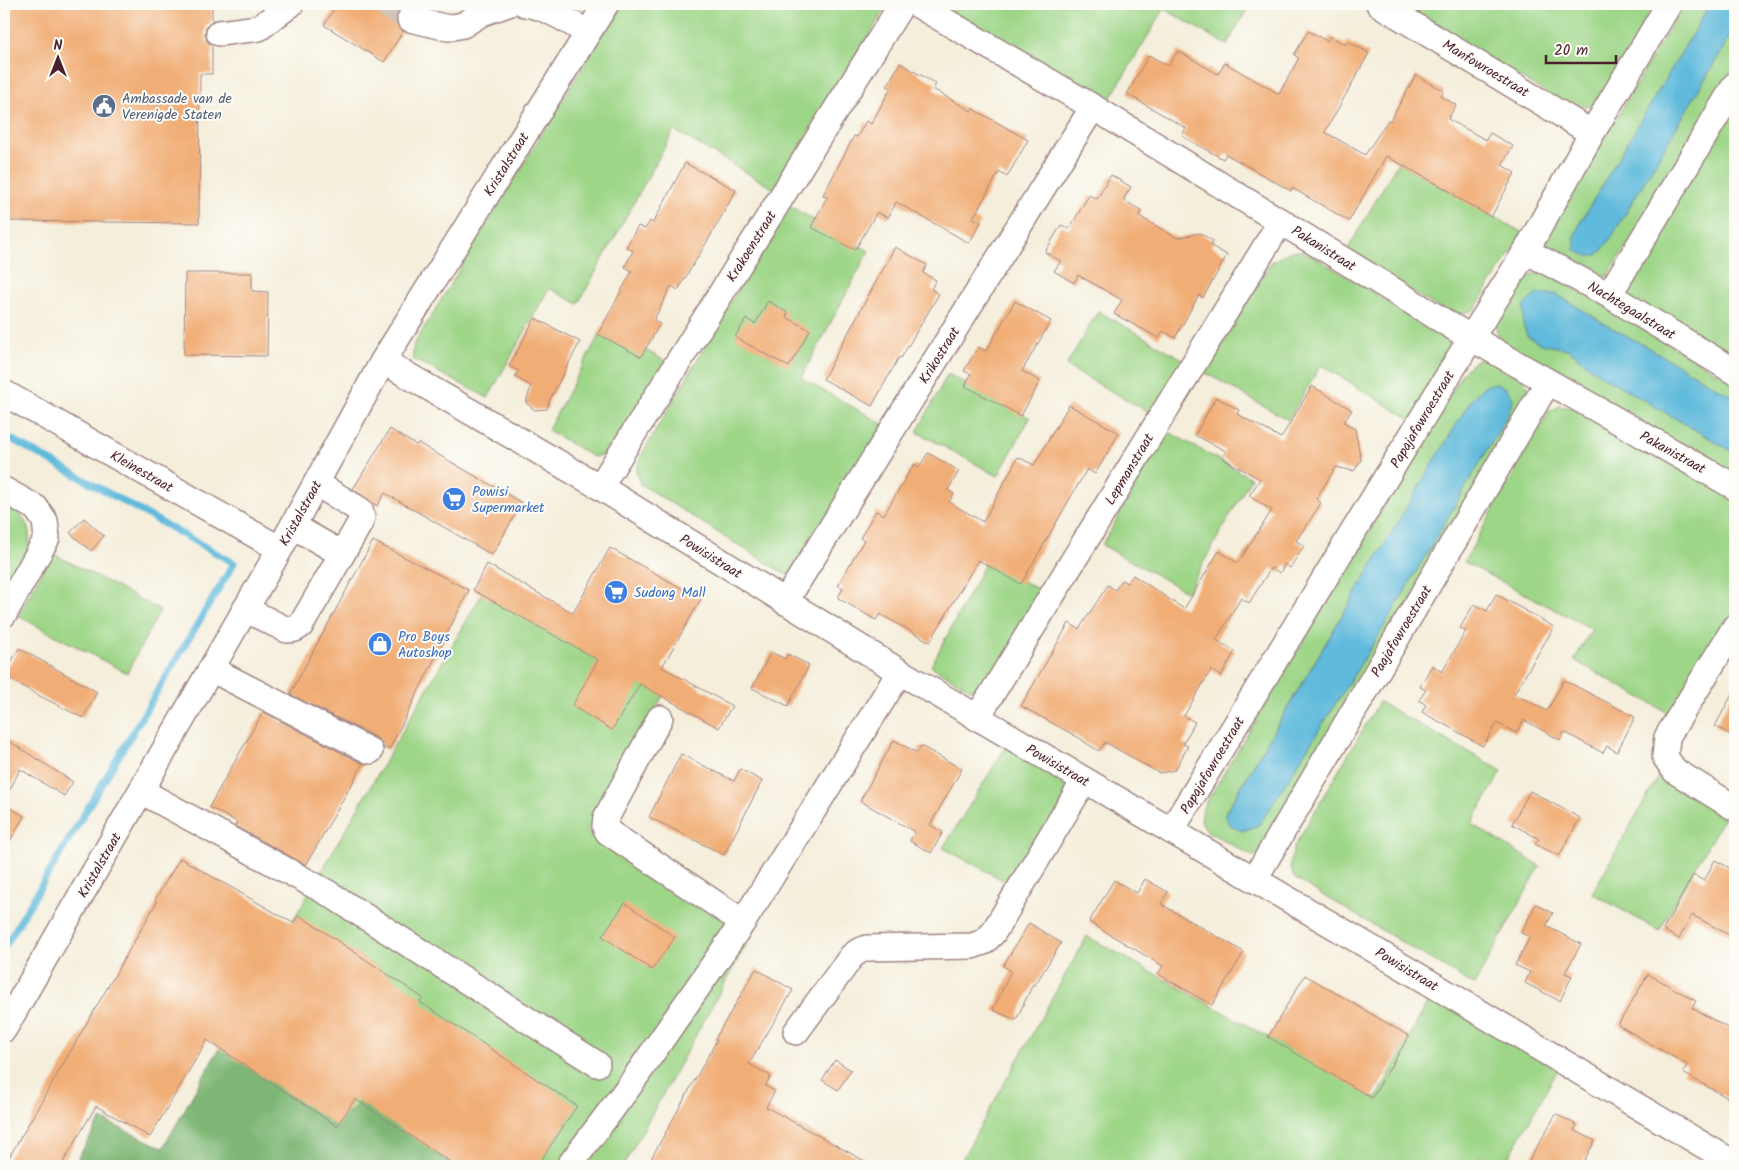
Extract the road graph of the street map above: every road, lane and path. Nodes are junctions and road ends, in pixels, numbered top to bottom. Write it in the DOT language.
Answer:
graph roads {
  1 [pos="291,4"];
  2 [pos="508,4"];
  3 [pos="524,4"];
  4 [pos="606,4"];
  5 [pos="902,4"];
  6 [pos="916,4"];
  7 [pos="1379,4"];
  8 [pos="1669,4"];
  9 [pos="410,19"];
  10 [pos="219,33"];
  11 [pos="588,33"];
  12 [pos="1735,85"];
  13 [pos="1093,107"];
  14 [pos="1592,133"];
  15 [pos="1280,221"];
  16 [pos="1526,251"];
  17 [pos="1608,295"];
  18 [pos="1471,338"];
  19 [pos="383,361"];
  20 [pos="1735,372"];
  21 [pos="1548,382"];
  22 [pos="4,393"];
  23 [pos="317,484"];
  24 [pos="600,487"];
  25 [pos="1735,487"];
  26 [pos="4,490"];
  27 [pos="293,526"];
  28 [pos="280,550"];
  29 [pos="342,554"];
  30 [pos="784,602"];
  31 [pos="246,609"];
  32 [pos="4,614"];
  33 [pos="1735,627"];
  34 [pos="211,669"];
  35 [pos="900,672"];
  36 [pos="660,718"];
  37 [pos="977,718"];
  38 [pos="370,751"];
  39 [pos="1084,781"];
  40 [pos="141,791"];
  41 [pos="1735,808"];
  42 [pos="1171,831"];
  43 [pos="1254,880"];
  44 [pos="743,922"];
  45 [pos="4,1029"];
  46 [pos="796,1032"];
  47 [pos="596,1064"];
  48 [pos="1735,1164"];
  49 [pos="569,1166"];
  1 -- 10 [label="street"];
  2 -- 9 [label="street"];
  3 -- 11 [label="street"];
  4 -- 11 [label="street, Kristalstraat"];
  5 -- 24 [label="street, Krakoenstraat"];
  6 -- 13 [label="street, Pakanistraat"];
  7 -- 14 [label="street, Manfowroestraat"];
  8 -- 14 [label="street, Papajafowroestraat"];
  11 -- 19 [label="street, Kristalstraat"];
  12 -- 17 [label="street"];
  13 -- 15 [label="street, Pakanistraat"];
  13 -- 30 [label="street, Krikostraat"];
  14 -- 16 [label="street, Papajafowroestraat"];
  15 -- 18 [label="street, Pakanistraat"];
  15 -- 37 [label="street, Lepmanstraat"];
  16 -- 17 [label="street, Nachtegaalstraat"];
  16 -- 18 [label="street, Papajafowroestraat"];
  17 -- 20 [label="street, Nachtegaalstraat"];
  18 -- 21 [label="street, Pakanistraat"];
  18 -- 42 [label="street, Papajafowroestraat"];
  19 -- 23 [label="street, Kristalstraat"];
  19 -- 24 [label="street, Powisistraat"];
  21 -- 25 [label="street, Pakanistraat"];
  21 -- 43 [label="street, Paajafowroestraat"];
  22 -- 28 [label="street, Kleinestraat"];
  23 -- 27 [label="street, Kristalstraat"];
  23 -- 29 [label="street"];
  24 -- 30 [label="street, Powisistraat"];
  26 -- 32 [label="street"];
  27 -- 28 [label="street, Kristalstraat"];
  27 -- 29 [label="street"];
  28 -- 31 [label="street, Kristalstraat"];
  29 -- 31 [label="street"];
  30 -- 35 [label="street, Powisistraat"];
  31 -- 34 [label="street, Kristalstraat"];
  33 -- 41 [label="street"];
  34 -- 38 [label="street"];
  34 -- 40 [label="street, Kristalstraat"];
  35 -- 37 [label="street, Powisistraat"];
  35 -- 44 [label="street"];
  36 -- 44 [label="street"];
  37 -- 39 [label="street, Powisistraat"];
  39 -- 42 [label="street, Powisistraat"];
  39 -- 46 [label="street"];
  40 -- 45 [label="street, Kristalstraat"];
  40 -- 47 [label="street"];
  42 -- 43 [label="street, Powisistraat"];
  43 -- 48 [label="street, Powisistraat"];
  44 -- 49 [label="street"];
}
